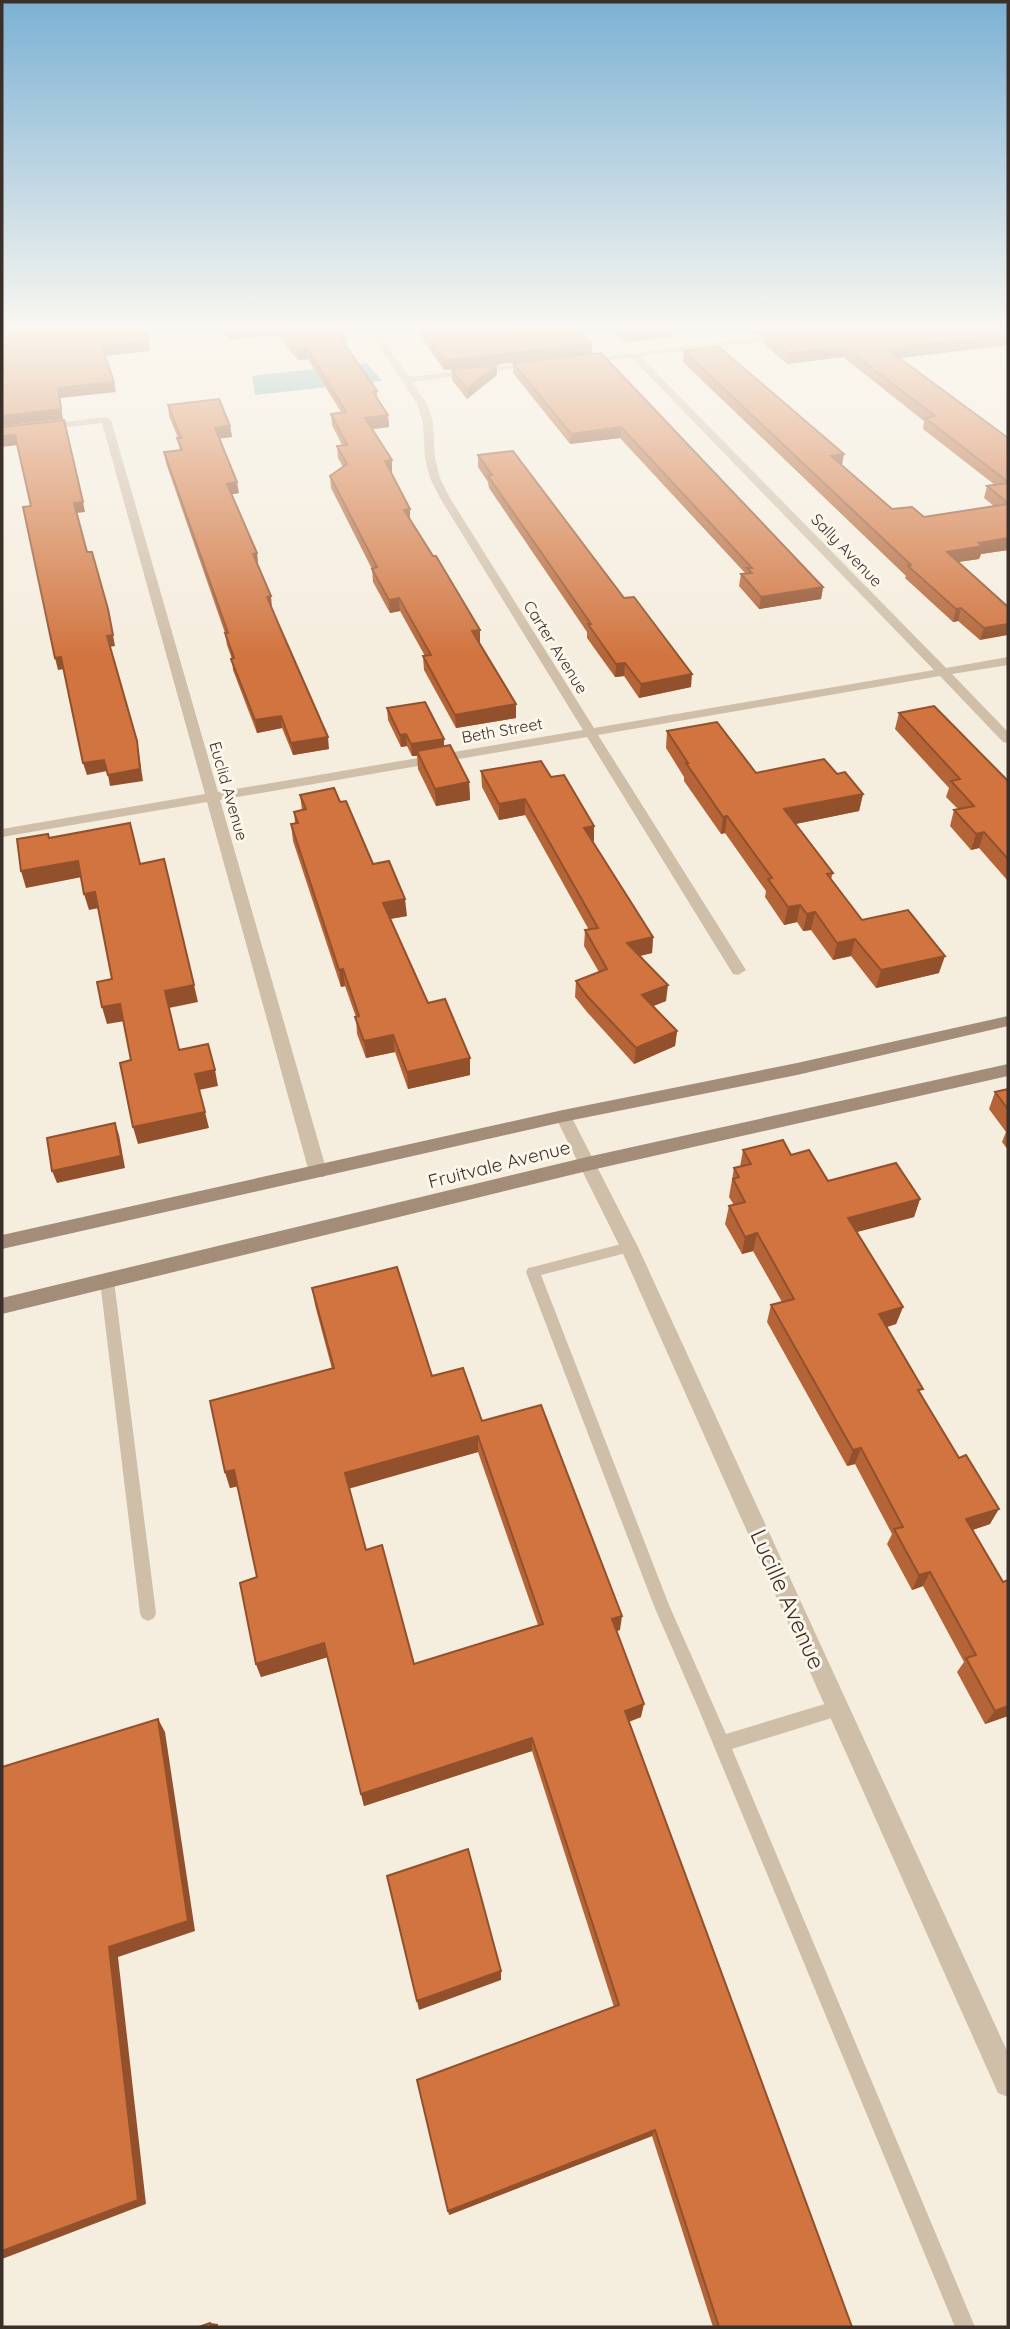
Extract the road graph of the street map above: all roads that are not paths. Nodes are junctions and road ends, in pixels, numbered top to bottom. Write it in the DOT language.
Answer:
graph roads {
  1 [pos="112,440"];
  2 [pos="429,440"];
  3 [pos="717,440"];
  4 [pos="1008,661"];
  5 [pos="944,672"];
  6 [pos="590,732"];
  7 [pos="1008,739"];
  8 [pos="213,797"];
  9 [pos="2,833"];
  10 [pos="738,970"];
  11 [pos="1008,1021"];
  12 [pos="1008,1070"];
  13 [pos="563,1116"];
  14 [pos="587,1164"];
  15 [pos="318,1172"];
  16 [pos="2,1242"];
  17 [pos="629,1247"];
  18 [pos="107,1281"];
  19 [pos="2,1306"];
  20 [pos="148,1613"];
  21 [pos="838,1709"];
  22 [pos="722,1744"];
  23 [pos="1008,2083"];
  24 [pos="965,2327"];
  1 -- 8 [label="street, Euclid Avenue"];
  2 -- 6 [label="street, Carter Avenue"];
  3 -- 5 [label="street, Sally Avenue"];
  4 -- 5 [label="street, Beth Street"];
  5 -- 6 [label="street, Beth Street"];
  5 -- 7 [label="street, Sally Avenue"];
  6 -- 8 [label="street, Beth Street"];
  6 -- 10 [label="street, Carter Avenue"];
  8 -- 9 [label="street, Beth Street"];
  8 -- 15 [label="street, Euclid Avenue"];
  11 -- 13 [label="main road, Fruitvale Avenue"];
  12 -- 14 [label="main road, Fruitvale Avenue"];
  13 -- 14 [label="street, Lucille Avenue"];
  13 -- 15 [label="main road, Fruitvale Avenue"];
  14 -- 17 [label="street, Lucille Avenue"];
  14 -- 18 [label="main road, Fruitvale Avenue"];
  15 -- 16 [label="main road, Fruitvale Avenue"];
  17 -- 21 [label="street, Lucille Avenue"];
  17 -- 22 [label="lane"];
  18 -- 19 [label="main road, Fruitvale Avenue"];
  18 -- 20 [label="lane"];
  21 -- 22 [label="lane"];
  21 -- 23 [label="street, Lucille Avenue"];
  22 -- 24 [label="lane"];
}
